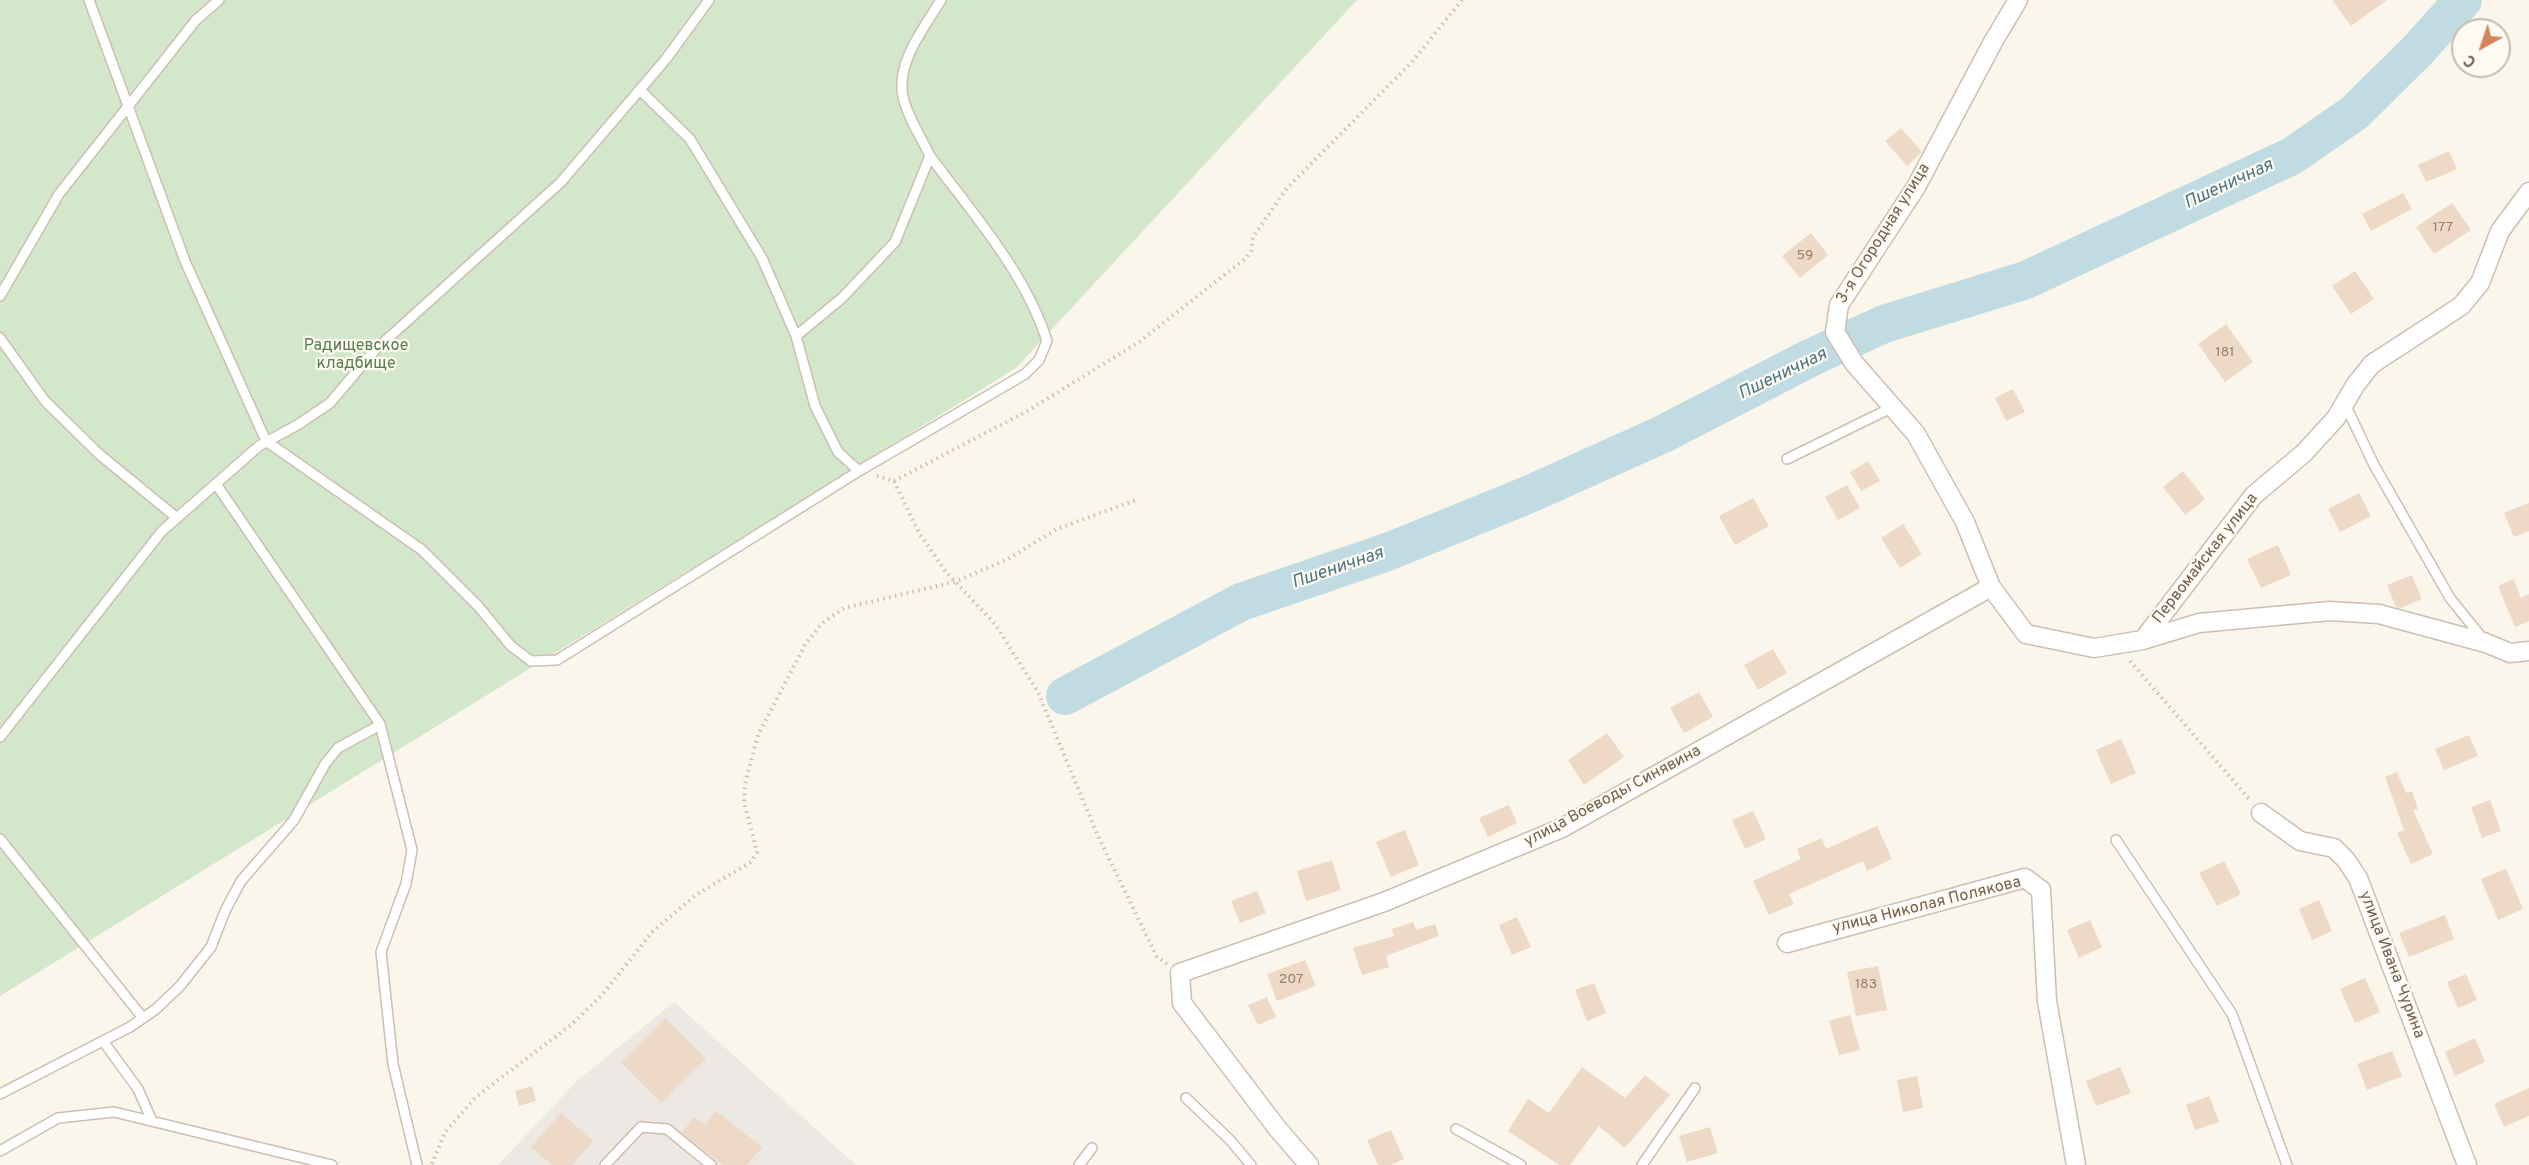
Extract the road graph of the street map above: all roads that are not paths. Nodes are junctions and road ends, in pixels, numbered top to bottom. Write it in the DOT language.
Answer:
graph roads {
  1 [pos="89,0"];
  2 [pos="219,0"];
  3 [pos="709,0"];
  4 [pos="941,0"];
  5 [pos="2018,0"];
  6 [pos="640,90"];
  7 [pos="128,107"];
  8 [pos="930,156"];
  9 [pos="2529,192"];
  10 [pos="0,296"];
  11 [pos="796,336"];
  12 [pos="0,338"];
  13 [pos="2345,404"];
  14 [pos="1893,407"];
  15 [pos="266,441"];
  16 [pos="1787,459"];
  17 [pos="859,471"];
  18 [pos="216,484"];
  19 [pos="177,519"];
  20 [pos="1991,587"];
  21 [pos="2143,640"];
  22 [pos="2486,643"];
  23 [pos="2529,651"];
  24 [pos="380,725"];
  25 [pos="0,737"];
  26 [pos="2261,813"];
  27 [pos="0,839"];
  28 [pos="2116,840"];
  29 [pos="1787,943"];
  30 [pos="143,1018"];
  31 [pos="103,1041"];
  32 [pos="1695,1088"];
  33 [pos="0,1094"];
  34 [pos="1186,1098"];
  35 [pos="152,1121"];
  36 [pos="1456,1129"];
  37 [pos="1092,1148"];
  38 [pos="0,1151"];
  39 [pos="332,1165"];
  40 [pos="417,1165"];
  41 [pos="605,1165"];
  42 [pos="711,1165"];
  43 [pos="1079,1165"];
  44 [pos="1251,1165"];
  45 [pos="1309,1165"];
  46 [pos="1521,1165"];
  47 [pos="1642,1165"];
  48 [pos="2076,1165"];
  49 [pos="2287,1165"];
  50 [pos="2467,1165"];
  1 -- 7 [label="lane"];
  2 -- 7 [label="lane"];
  3 -- 6 [label="lane"];
  4 -- 8 [label="lane"];
  5 -- 14 [label="street, 3-я Огородная улица"];
  6 -- 11 [label="lane"];
  6 -- 15 [label="lane"];
  7 -- 10 [label="lane"];
  7 -- 15 [label="lane"];
  8 -- 11 [label="lane"];
  8 -- 17 [label="lane"];
  9 -- 13 [label="street, Первомайская улица"];
  11 -- 17 [label="lane"];
  12 -- 19 [label="lane"];
  13 -- 21 [label="street, Первомайская улица"];
  13 -- 22 [label="lane"];
  14 -- 16 [label="lane"];
  14 -- 20 [label="street, 3-я Огородная улица"];
  15 -- 17 [label="lane"];
  15 -- 18 [label="lane"];
  18 -- 19 [label="lane"];
  18 -- 24 [label="lane"];
  19 -- 25 [label="lane"];
  20 -- 21 [label="street, 3-я Огородная улица"];
  20 -- 45 [label="street, улица Воеводы Синявина"];
  21 -- 22 [label="street, 3-я Огородная улица"];
  22 -- 23 [label="street, 3-я Огородная улица"];
  24 -- 30 [label="lane"];
  24 -- 40 [label="lane"];
  26 -- 50 [label="street, улица Ивана Чурина"];
  27 -- 30 [label="lane"];
  28 -- 49 [label="lane"];
  29 -- 48 [label="street, улица Николая Полякова"];
  30 -- 31 [label="lane"];
  31 -- 33 [label="lane"];
  31 -- 35 [label="lane"];
  32 -- 47 [label="lane"];
  34 -- 44 [label="lane"];
  35 -- 38 [label="lane"];
  35 -- 39 [label="lane"];
  36 -- 46 [label="lane"];
  37 -- 43 [label="lane"];
  41 -- 42 [label="lane"];
}
